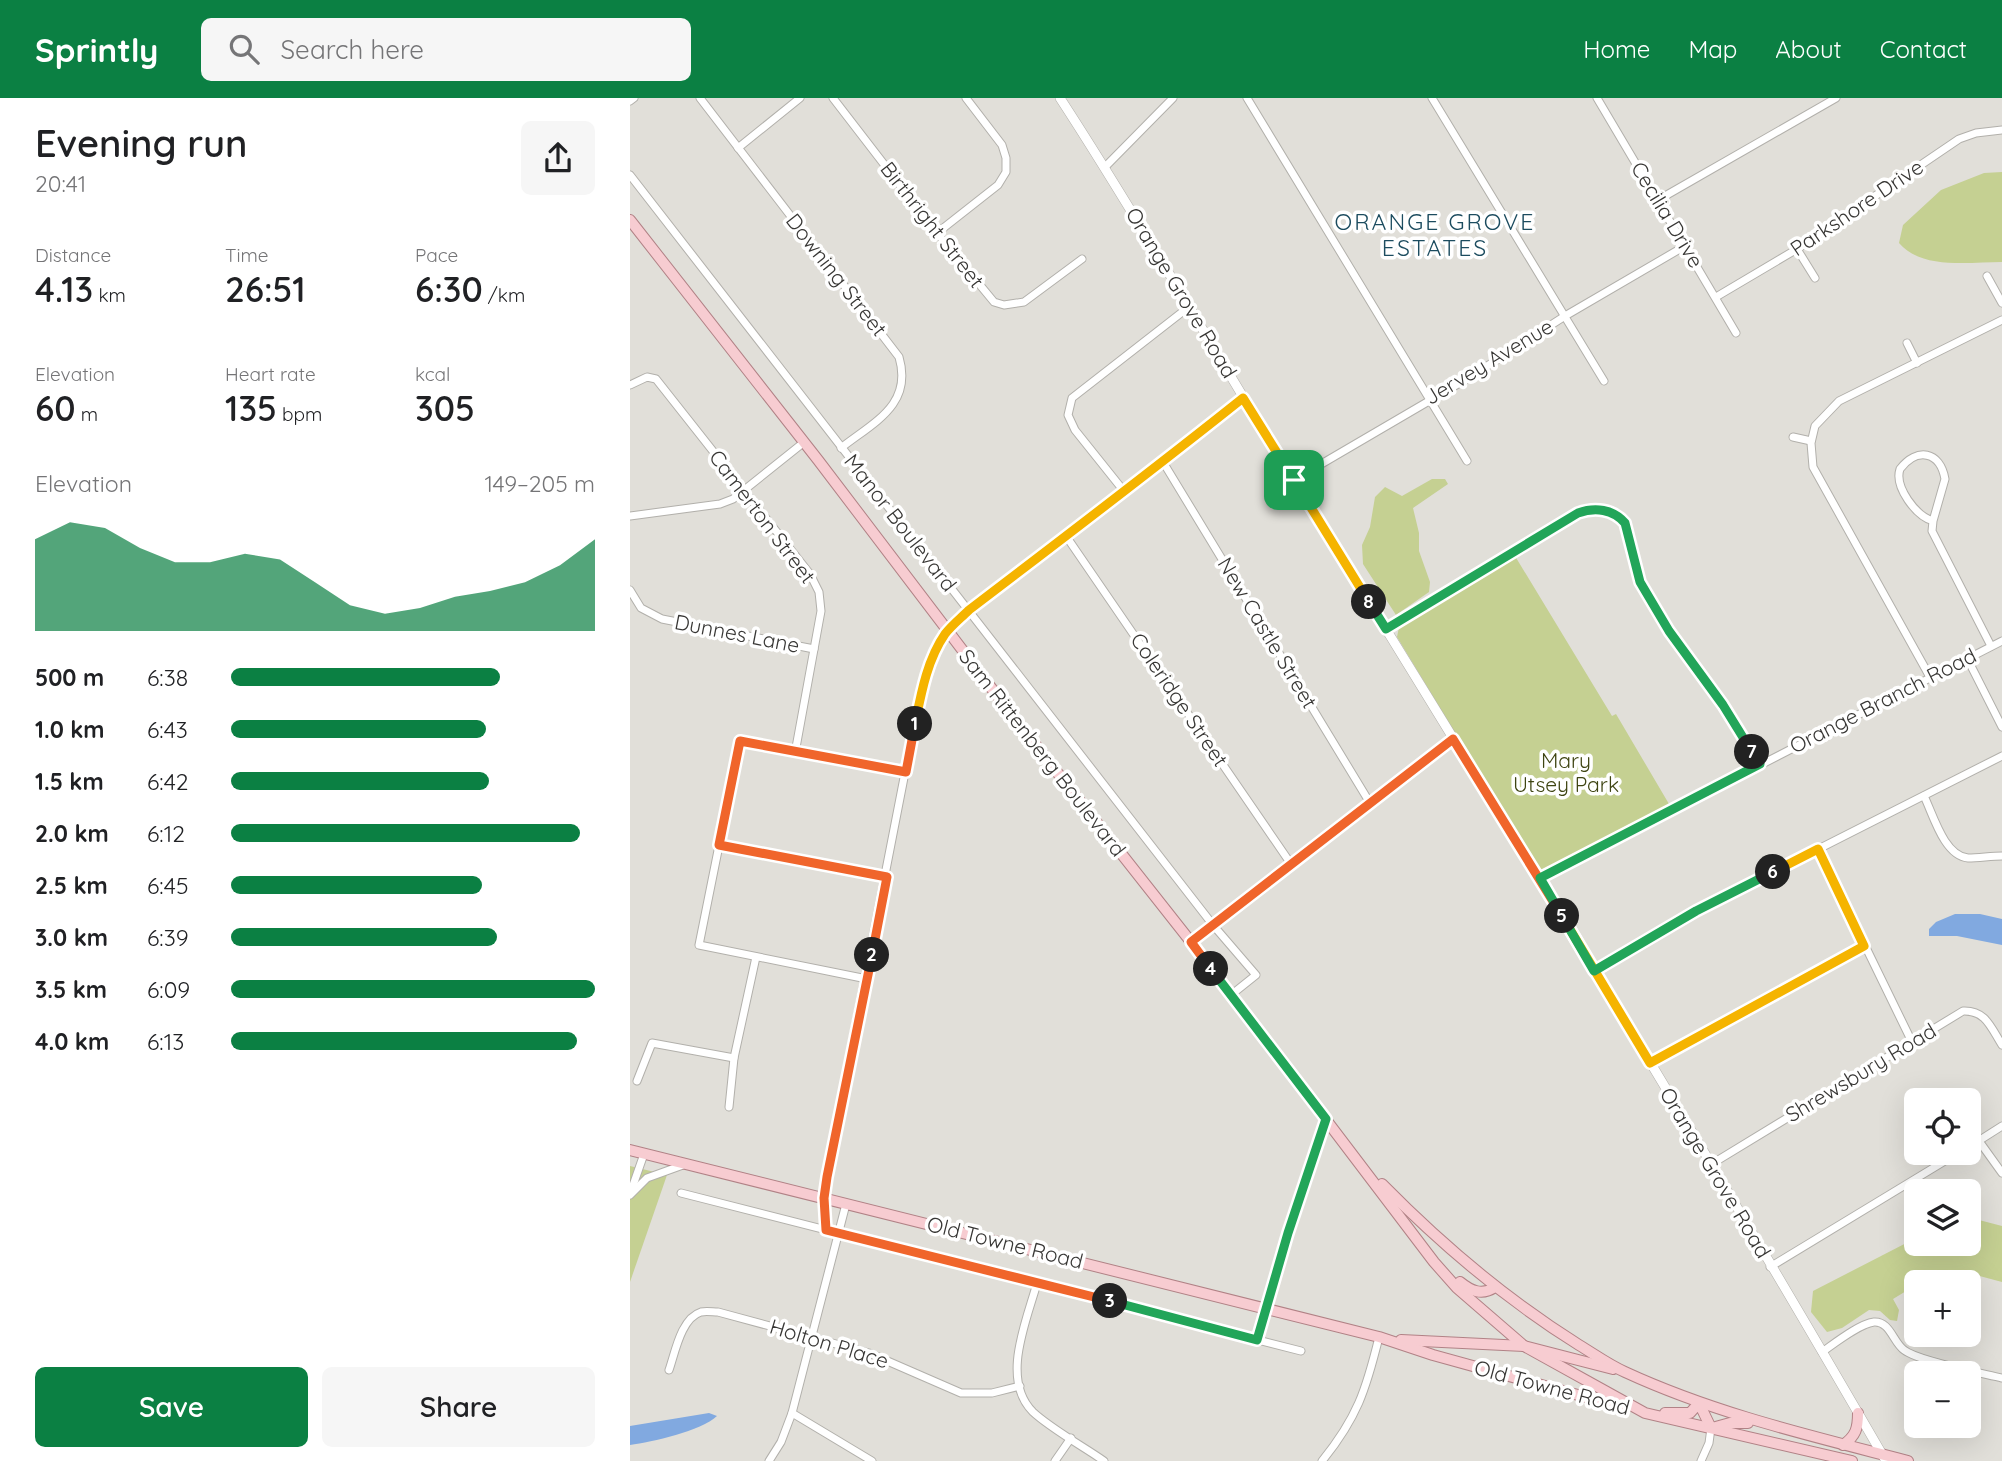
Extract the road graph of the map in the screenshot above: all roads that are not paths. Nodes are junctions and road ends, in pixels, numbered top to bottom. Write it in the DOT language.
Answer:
graph roads {
  1 [pos="700,98"];
  2 [pos="800,98"];
  3 [pos="833,98"];
  4 [pos="966,98"];
  5 [pos="1060,98"];
  6 [pos="1172,98"];
  7 [pos="1247,98"];
  8 [pos="1432,98"];
  9 [pos="1597,98"];
  10 [pos="1836,98"];
  11 [pos="2002,130"];
  12 [pos="738,148"];
  13 [pos="1105,167"];
  14 [pos="630,176"];
  15 [pos="1658,200"];
  16 [pos="630,220"];
  17 [pos="937,233"];
  18 [pos="1685,246"];
  19 [pos="1797,249"];
  20 [pos="1082,259"];
  21 [pos="1987,276"];
  22 [pos="1815,278"];
  23 [pos="1716,297"];
  24 [pos="2002,303"];
  25 [pos="1190,306"];
  26 [pos="1565,316"];
  27 [pos="2002,320"];
  28 [pos="1736,333"];
  29 [pos="1908,343"];
  30 [pos="1917,363"];
  31 [pos="1604,381"];
  32 [pos="630,385"];
  33 [pos="1243,398"];
  34 [pos="1430,398"];
  35 [pos="1793,437"];
  36 [pos="1811,441"];
  37 [pos="803,443"];
  38 [pos="841,448"];
  39 [pos="1467,461"];
  40 [pos="1163,462"];
  41 [pos="1294,480"];
  42 [pos="744,490"];
  43 [pos="1123,491"];
  44 [pos="630,516"];
  45 [pos="1933,521"];
  46 [pos="1066,536"];
  47 [pos="630,590"];
  48 [pos="969,610"];
  49 [pos="1386,629"];
  50 [pos="947,632"];
  51 [pos="2002,641"];
  52 [pos="1991,646"];
  53 [pos="814,649"];
  54 [pos="1967,658"];
  55 [pos="1930,677"];
  56 [pos="2002,727"];
  57 [pos="1453,739"];
  58 [pos="795,753"];
  59 [pos="2002,756"];
  60 [pos="1760,764"];
  61 [pos="906,772"];
  62 [pos="1924,796"];
  63 [pos="1370,803"];
  64 [pos="719,845"];
  65 [pos="1818,849"];
  66 [pos="2002,856"];
  67 [pos="1292,864"];
  68 [pos="887,877"];
  69 [pos="1540,878"];
  70 [pos="1213,925"];
  71 [pos="1191,942"];
  72 [pos="1864,946"];
  73 [pos="756,957"];
  74 [pos="1594,971"];
  75 [pos="867,979"];
  76 [pos="1231,995"];
  77 [pos="1912,1042"];
  78 [pos="2002,1045"];
  79 [pos="734,1058"];
  80 [pos="1650,1063"];
  81 [pos="637,1081"];
  82 [pos="729,1107"];
  83 [pos="1326,1119"];
  84 [pos="2002,1126"];
  85 [pos="1981,1140"];
  86 [pos="1981,1144"];
  87 [pos="630,1151"];
  88 [pos="1351,1152"];
  89 [pos="644,1154"];
  90 [pos="687,1164"];
  91 [pos="1710,1165"];
  92 [pos="1938,1165"];
  93 [pos="2002,1173"];
  94 [pos="681,1193"];
  95 [pos="630,1195"];
  96 [pos="824,1198"];
  97 [pos="846,1204"];
  98 [pos="826,1230"];
  99 [pos="837,1233"];
  100 [pos="1434,1262"];
  101 [pos="1770,1267"];
  102 [pos="1037,1283"];
  103 [pos="1495,1287"];
  104 [pos="1266,1309"];
  105 [pos="811,1336"];
  106 [pos="1379,1337"];
  107 [pos="1257,1340"];
  108 [pos="1524,1346"];
  109 [pos="1301,1351"];
  110 [pos="1822,1352"];
  111 [pos="668,1370"];
  112 [pos="1623,1371"];
  113 [pos="2002,1378"];
  114 [pos="1020,1386"];
  115 [pos="1699,1403"];
  116 [pos="792,1413"];
  117 [pos="1645,1413"];
  118 [pos="1858,1413"];
  119 [pos="1761,1424"];
  120 [pos="1711,1429"];
  121 [pos="1071,1438"];
  122 [pos="1843,1445"];
  123 [pos="1884,1458"];
  124 [pos="769,1461"];
  125 [pos="872,1461"];
  126 [pos="1055,1461"];
  127 [pos="1104,1461"];
  128 [pos="1322,1461"];
  129 [pos="1701,1461"];
  130 [pos="1852,1461"];
  131 [pos="1908,1461"];
  1 -- 12 [label="street, Downing Street"];
  2 -- 12 [label="street"];
  3 -- 17 [label="street, Birthright Street"];
  4 -- 17 [label="street"];
  5 -- 13 [label="street, Orange Grove Road"];
  6 -- 13 [label="street"];
  7 -- 34 [label="street"];
  8 -- 26 [label="street"];
  9 -- 15 [label="street, Cecilia Drive"];
  10 -- 15 [label="street"];
  11 -- 19 [label="street, Parkshore Drive"];
  12 -- 38 [label="street, Downing Street"];
  13 -- 25 [label="street, Orange Grove Road"];
  14 -- 38 [label="street, Manor Boulevard"];
  15 -- 18 [label="street, Cecilia Drive"];
  16 -- 37 [label="main road, Sam Rittenberg Boulevard"];
  17 -- 20 [label="street, Birthright Street"];
  18 -- 23 [label="street, Cecilia Drive"];
  18 -- 26 [label="street, Jervey Avenue"];
  19 -- 22 [label="street"];
  19 -- 23 [label="street, Parkshore Drive"];
  21 -- 24 [label="street"];
  23 -- 28 [label="street, Cecilia Drive"];
  25 -- 33 [label="street, Orange Grove Road"];
  25 -- 43 [label="street"];
  26 -- 31 [label="street"];
  26 -- 34 [label="street, Jervey Avenue"];
  27 -- 30 [label="street"];
  29 -- 30 [label="street"];
  30 -- 36 [label="street"];
  32 -- 42 [label="street, Camerton Street"];
  33 -- 40 [label="street"];
  33 -- 41 [label="street, Orange Grove Road"];
  34 -- 39 [label="street"];
  34 -- 41 [label="street, Jervey Avenue"];
  35 -- 36 [label="street"];
  36 -- 55 [label="street"];
  37 -- 42 [label="street"];
  37 -- 50 [label="main road, Sam Rittenberg Boulevard"];
  38 -- 48 [label="street, Manor Boulevard"];
  40 -- 43 [label="street"];
  40 -- 63 [label="street, New Castle Street"];
  41 -- 49 [label="street, Orange Grove Road"];
  42 -- 44 [label="street"];
  42 -- 53 [label="street, Camerton Street"];
  43 -- 46 [label="street"];
  45 -- 45 [label="street"];
  45 -- 52 [label="street"];
  46 -- 48 [label="street"];
  46 -- 67 [label="street, Coleridge Street"];
  47 -- 53 [label="street, Dunnes Lane"];
  48 -- 50 [label="street"];
  48 -- 70 [label="street, Manor Boulevard"];
  49 -- 57 [label="street, Orange Grove Road"];
  49 -- 60 [label="street"];
  50 -- 61 [label="street"];
  50 -- 71 [label="main road, Sam Rittenberg Boulevard"];
  51 -- 52 [label="street, Orange Branch Road"];
  52 -- 54 [label="street, Orange Branch Road"];
  53 -- 58 [label="street, Camerton Street"];
  54 -- 55 [label="street, Orange Branch Road"];
  54 -- 56 [label="street"];
  55 -- 60 [label="street, Orange Branch Road"];
  57 -- 63 [label="street"];
  57 -- 69 [label="street, Orange Grove Road"];
  58 -- 61 [label="street"];
  58 -- 64 [label="street"];
  59 -- 62 [label="street"];
  60 -- 69 [label="street, Orange Branch Road"];
  61 -- 68 [label="street"];
  62 -- 65 [label="street"];
  62 -- 66 [label="street"];
  63 -- 67 [label="street"];
  64 -- 68 [label="street"];
  64 -- 73 [label="street"];
  65 -- 72 [label="street"];
  65 -- 74 [label="street"];
  67 -- 70 [label="street"];
  68 -- 75 [label="street"];
  69 -- 74 [label="street, Orange Grove Road"];
  70 -- 71 [label="street"];
  70 -- 76 [label="street, Manor Boulevard"];
  71 -- 76 [label="main road, Sam Rittenberg Boulevard"];
  72 -- 77 [label="street"];
  72 -- 80 [label="street"];
  73 -- 75 [label="street"];
  73 -- 79 [label="street"];
  74 -- 80 [label="street, Orange Grove Road"];
  75 -- 96 [label="street"];
  76 -- 83 [label="main road, Sam Rittenberg Boulevard"];
  77 -- 78 [label="street, Shrewsbury Road"];
  77 -- 91 [label="street, Shrewsbury Road"];
  79 -- 81 [label="street"];
  79 -- 82 [label="street"];
  80 -- 91 [label="street, Orange Grove Road"];
  83 -- 88 [label="main road, Sam Rittenberg Boulevard"];
  83 -- 104 [label="street"];
  84 -- 85 [label="street"];
  86 -- 93 [label="street"];
  87 -- 89 [label="main road, Old Towne Road"];
  88 -- 100 [label="main road, Sam Rittenberg Boulevard"];
  88 -- 103 [label="main road, Sam Rittenberg Boulevard"];
  89 -- 90 [label="main road, Old Towne Road"];
  89 -- 95 [label="street"];
  90 -- 95 [label="street"];
  90 -- 96 [label="main road, Old Towne Road"];
  91 -- 101 [label="street, Orange Grove Road"];
  92 -- 101 [label="street"];
  94 -- 98 [label="street"];
  96 -- 97 [label="main road, Old Towne Road"];
  96 -- 98 [label="street"];
  97 -- 99 [label="street"];
  97 -- 104 [label="main road, Old Towne Road"];
  98 -- 99 [label="street"];
  99 -- 102 [label="street"];
  99 -- 105 [label="street"];
  100 -- 103 [label="main road"];
  100 -- 108 [label="main road, Sam Rittenberg Boulevard"];
  101 -- 110 [label="street, Orange Grove Road"];
  102 -- 107 [label="street"];
  102 -- 114 [label="street"];
  103 -- 112 [label="main road, Sam Rittenberg Boulevard"];
  104 -- 106 [label="main road, Old Towne Road"];
  104 -- 107 [label="street"];
  105 -- 111 [label="street, Holton Place"];
  105 -- 114 [label="street, Holton Place"];
  105 -- 116 [label="street"];
  106 -- 108 [label="main road, Old Towne Road"];
  106 -- 117 [label="main road, Old Towne Road"];
  106 -- 128 [label="street"];
  107 -- 109 [label="street"];
  108 -- 112 [label="main road, Old Towne Road"];
  108 -- 117 [label="main road, Sam Rittenberg Boulevard"];
  110 -- 113 [label="street"];
  110 -- 118 [label="street, Orange Grove Road"];
  112 -- 115 [label="main road, Sam Rittenberg Boulevard"];
  114 -- 121 [label="street"];
  115 -- 117 [label="main road"];
  115 -- 119 [label="main road, Sam Rittenberg Boulevard"];
  115 -- 120 [label="main road"];
  116 -- 124 [label="street"];
  116 -- 125 [label="street"];
  117 -- 120 [label="main road, Sam Rittenberg Boulevard"];
  118 -- 122 [label="main road"];
  118 -- 123 [label="street, Orange Grove Road"];
  119 -- 120 [label="main road"];
  119 -- 122 [label="main road, Sam Rittenberg Boulevard"];
  120 -- 129 [label="street"];
  120 -- 130 [label="main road, Sam Rittenberg Boulevard"];
  121 -- 126 [label="street"];
  121 -- 127 [label="street"];
  122 -- 123 [label="main road, Sam Rittenberg Boulevard"];
  123 -- 131 [label="main road, Sam Rittenberg Boulevard"];
}
